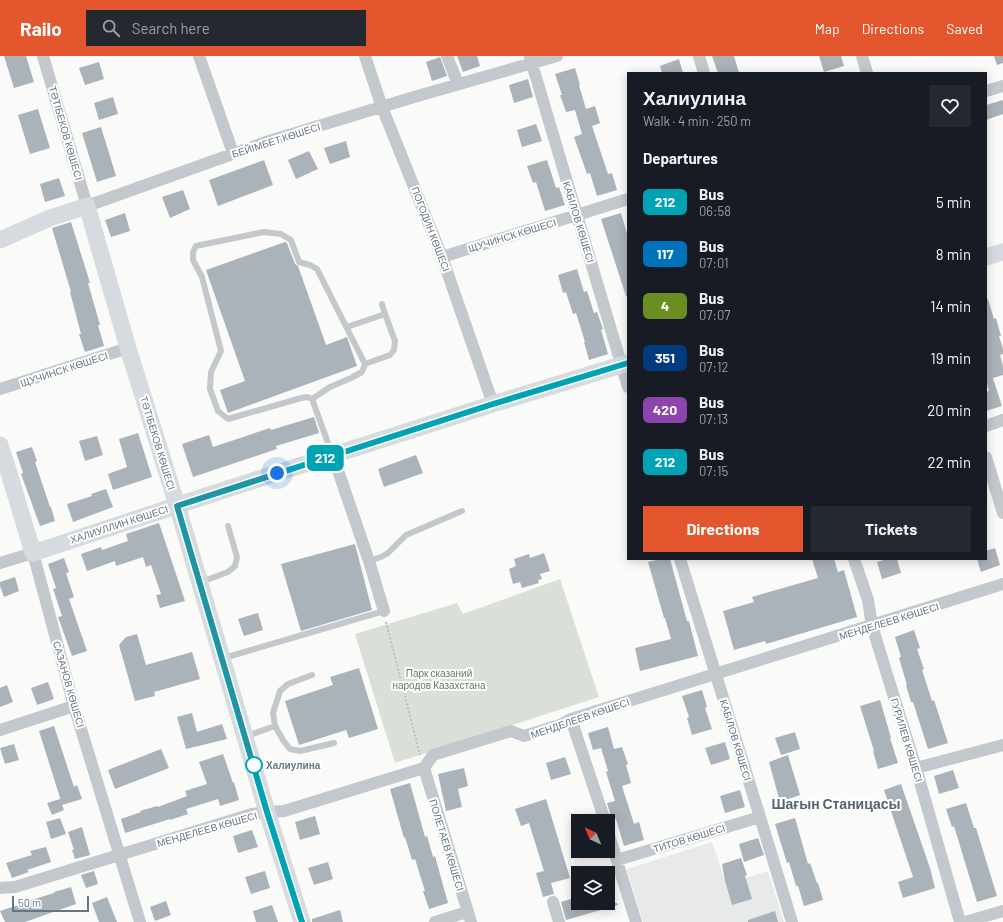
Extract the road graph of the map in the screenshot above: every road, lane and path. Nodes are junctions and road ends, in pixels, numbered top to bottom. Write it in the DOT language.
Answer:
graph roads {
  1 [pos="43,56"];
  2 [pos="199,56"];
  3 [pos="365,56"];
  4 [pos="447,56"];
  5 [pos="557,56"];
  6 [pos="699,56"];
  7 [pos="862,56"];
  8 [pos="530,60"];
  9 [pos="704,72"];
  10 [pos="867,72"];
  11 [pos="458,84"];
  12 [pos="1003,86"];
  13 [pos="987,91"];
  14 [pos="382,107"];
  15 [pos="233,153"];
  16 [pos="627,199"];
  17 [pos="87,206"];
  18 [pos="576,214"];
  19 [pos="0,240"];
  20 [pos="1003,252"];
  21 [pos="442,256"];
  22 [pos="987,257"];
  23 [pos="382,304"];
  24 [pos="385,314"];
  25 [pos="347,327"];
  26 [pos="128,348"];
  27 [pos="365,364"];
  28 [pos="625,364"];
  29 [pos="627,379"];
  30 [pos="0,389"];
  31 [pos="312,399"];
  32 [pos="493,404"];
  33 [pos="1003,420"];
  34 [pos="987,426"];
  35 [pos="0,445"];
  36 [pos="333,456"];
  37 [pos="987,460"];
  38 [pos="177,506"];
  39 [pos="462,510"];
  40 [pos="1003,513"];
  41 [pos="228,526"];
  42 [pos="33,553"];
  43 [pos="680,560"];
  44 [pos="854,560"];
  45 [pos="369,561"];
  46 [pos="0,563"];
  47 [pos="199,582"];
  48 [pos="1003,584"];
  49 [pos="384,612"];
  50 [pos="872,626"];
  51 [pos="222,659"];
  52 [pos="715,673"];
  53 [pos="312,675"];
  54 [pos="74,706"];
  55 [pos="571,719"];
  56 [pos="275,726"];
  57 [pos="0,730"];
  58 [pos="245,736"];
  59 [pos="334,743"];
  60 [pos="1003,744"];
  61 [pos="424,768"];
  62 [pos="916,768"];
  63 [pos="267,812"];
  64 [pos="603,814"];
  65 [pos="760,816"];
  66 [pos="615,854"];
  67 [pos="119,855"];
  68 [pos="617,860"];
  69 [pos="0,888"];
  70 [pos="553,902"];
  71 [pos="1003,911"];
  72 [pos="469,917"];
  73 [pos="140,922"];
  74 [pos="302,922"];
  75 [pos="435,922"];
  76 [pos="559,922"];
  77 [pos="636,922"];
  78 [pos="792,922"];
  79 [pos="960,922"];
  80 [pos="965,922"];
  1 -- 17 [label="street, ТӘТІБЕКОВ КӨШЕСІ"];
  2 -- 15 [label="street"];
  3 -- 14 [label="street, ПОГОДИН КӨШЕСІ"];
  4 -- 11 [label="street"];
  5 -- 8 [label="street, БЕЙІМБЕТ КӨШЕСІ"];
  6 -- 9 [label="street"];
  7 -- 10 [label="street"];
  8 -- 11 [label="street, БЕЙІМБЕТ КӨШЕСІ"];
  8 -- 18 [label="street, КАБІЛОВ КӨШЕСІ"];
  11 -- 14 [label="street, БЕЙІМБЕТ КӨШЕСІ"];
  12 -- 13 [label="street"];
  14 -- 15 [label="street, БЕЙІМБЕТ КӨШЕСІ"];
  14 -- 21 [label="street, ПОГОДИН КӨШЕСІ"];
  15 -- 17 [label="street, БЕЙІМБЕТ КӨШЕСІ"];
  16 -- 18 [label="street, ЩУЧИНСК КӨШЕСІ"];
  17 -- 19 [label="main road, БЕЙІМБЕТ КӨШЕСІ"];
  17 -- 26 [label="main road, ТӘТІБЕКОВ КӨШЕСІ"];
  18 -- 21 [label="street, ЩУЧИНСК КӨШЕСІ"];
  18 -- 28 [label="street, КАБІЛОВ КӨШЕСІ"];
  20 -- 22 [label="main road"];
  21 -- 32 [label="street, ПОГОДИН КӨШЕСІ"];
  23 -- 24 [label="lane"];
  24 -- 25 [label="lane"];
  24 -- 27 [label="lane"];
  25 -- 27 [label="lane"];
  25 -- 31 [label="lane"];
  26 -- 30 [label="street, ЩУЧИНСК КӨШЕСІ"];
  26 -- 38 [label="main road, ТӘТІБЕКОВ КӨШЕСІ"];
  27 -- 31 [label="lane"];
  28 -- 29 [label="street, КАБІЛОВ КӨШЕСІ"];
  28 -- 32 [label="main road, ХАЛИУЛЛИН КӨШЕСІ"];
  31 -- 36 [label="lane"];
  32 -- 36 [label="main road, ХАЛИУЛЛИН КӨШЕСІ"];
  33 -- 34 [label="street"];
  35 -- 42 [label="main road, САЗАНОВ КӨШЕСІ"];
  36 -- 38 [label="main road, ХАЛИУЛЛИН КӨШЕСІ"];
  36 -- 45 [label="street"];
  37 -- 40 [label="street"];
  38 -- 42 [label="main road, ХАЛИУЛЛИН КӨШЕСІ"];
  38 -- 47 [label="main road, ТӘТІБЕКОВ КӨШЕСІ"];
  39 -- 45 [label="lane"];
  41 -- 47 [label="lane"];
  42 -- 46 [label="street, ХАЛИУЛЛИН КӨШЕСІ"];
  42 -- 54 [label="street, САЗАНОВ КӨШЕСІ"];
  43 -- 52 [label="street, КАБІЛОВ КӨШЕСІ"];
  44 -- 50 [label="street, ГУРИЛЕВ КӨШЕСІ"];
  45 -- 49 [label="street"];
  47 -- 51 [label="main road, ТӘТІБЕКОВ КӨШЕСІ"];
  48 -- 50 [label="street, МЕНДЕЛЕЕВ КӨШЕСІ"];
  49 -- 51 [label="lane"];
  49 -- 61 [label="path"];
  50 -- 52 [label="street, МЕНДЕЛЕЕВ КӨШЕСІ"];
  50 -- 62 [label="street, ГУРИЛЕВ КӨШЕСІ"];
  51 -- 58 [label="main road, ТӘТІБЕКОВ КӨШЕСІ"];
  52 -- 55 [label="street, МЕНДЕЛЕЕВ КӨШЕСІ"];
  52 -- 65 [label="street, КАБІЛОВ КӨШЕСІ"];
  53 -- 56 [label="lane"];
  54 -- 57 [label="street"];
  54 -- 67 [label="street, САЗАНОВ КӨШЕСІ"];
  55 -- 61 [label="street, МЕНДЕЛЕЕВ КӨШЕСІ"];
  55 -- 64 [label="street"];
  56 -- 58 [label="lane"];
  56 -- 59 [label="lane"];
  58 -- 63 [label="main road, ТӘТІБЕКОВ КӨШЕСІ"];
  60 -- 62 [label="street"];
  61 -- 63 [label="street, МЕНДЕЛЕЕВ КӨШЕСІ"];
  61 -- 72 [label="street, ПОЛЕТАЕВ КӨШЕСІ"];
  62 -- 79 [label="street, ГУРИЛЕВ КӨШЕСІ"];
  63 -- 67 [label="street, МЕНДЕЛЕЕВ КӨШЕСІ"];
  63 -- 74 [label="main road, ТӘТІБЕКОВ КӨШЕСІ"];
  65 -- 68 [label="street, ТИТОВ КӨШЕСІ"];
  65 -- 78 [label="street, КАБІЛОВ КӨШЕСІ"];
  66 -- 68 [label="street"];
  67 -- 69 [label="street, МЕНДЕЛЕЕВ КӨШЕСІ"];
  67 -- 73 [label="street, САЗАНОВ КӨШЕСІ"];
  68 -- 77 [label="street"];
  70 -- 76 [label="street"];
  71 -- 80 [label="street"];
  72 -- 75 [label="street"];
}
